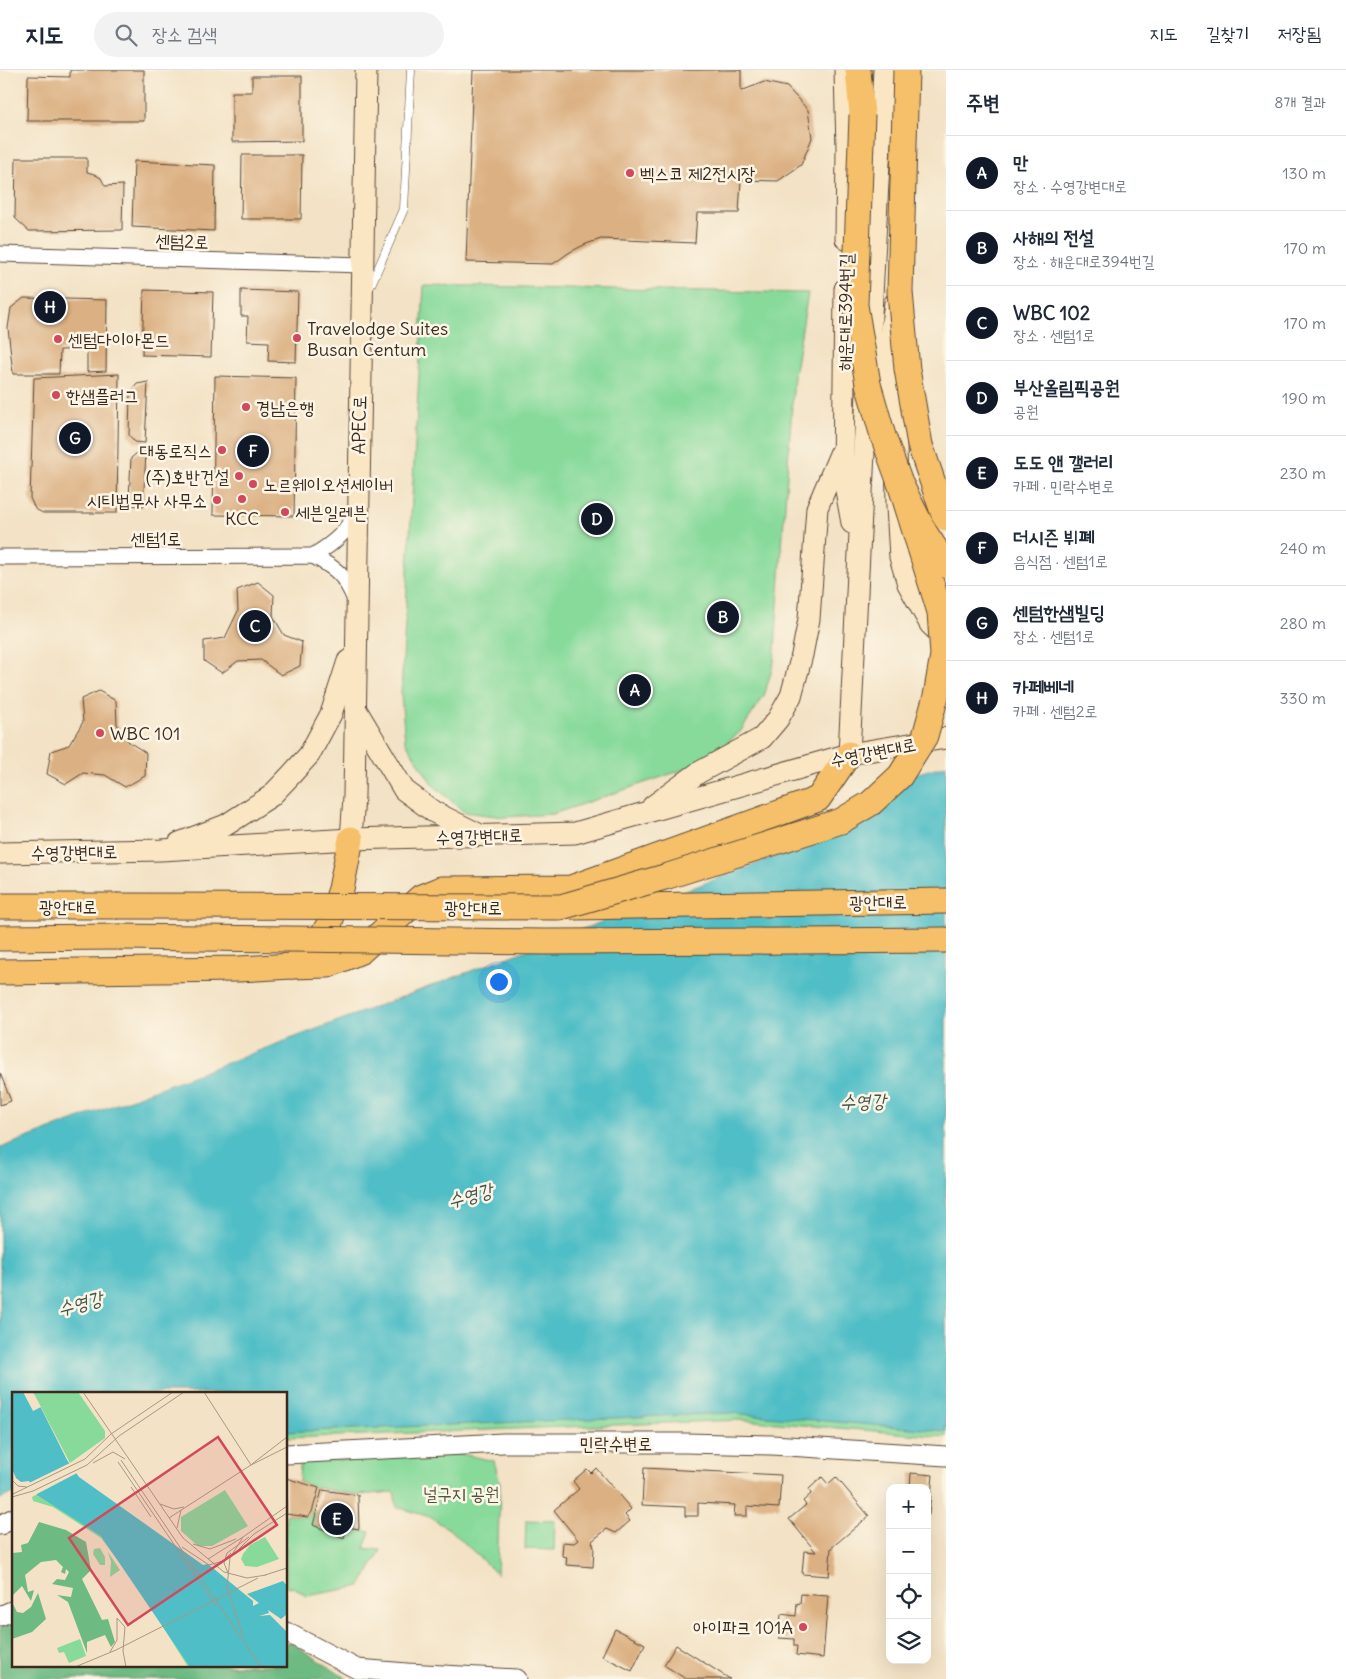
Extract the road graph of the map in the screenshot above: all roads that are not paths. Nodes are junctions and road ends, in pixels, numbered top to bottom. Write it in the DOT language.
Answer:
graph roads {
  1 [pos="366,70"];
  2 [pos="411,70"];
  3 [pos="845,70"];
  4 [pos="858,70"];
  5 [pos="864,70"];
  6 [pos="884,70"];
  7 [pos="899,70"];
  8 [pos="906,70"];
  9 [pos="914,70"];
  10 [pos="913,97"];
  11 [pos="862,115"];
  12 [pos="900,230"];
  13 [pos="0,254"];
  14 [pos="362,265"];
  15 [pos="873,282"];
  16 [pos="362,305"];
  17 [pos="894,306"];
  18 [pos="843,447"];
  19 [pos="900,483"];
  20 [pos="358,506"];
  21 [pos="946,518"];
  22 [pos="858,552"];
  23 [pos="312,556"];
  24 [pos="0,557"];
  25 [pos="946,565"];
  26 [pos="356,602"];
  27 [pos="946,639"];
  28 [pos="356,640"];
  29 [pos="354,706"];
  30 [pos="946,738"];
  31 [pos="849,754"];
  32 [pos="642,814"];
  33 [pos="483,837"];
  34 [pos="351,839"];
  35 [pos="160,850"];
  36 [pos="0,853"];
  37 [pos="946,901"];
  38 [pos="0,906"];
  39 [pos="561,908"];
  40 [pos="0,938"];
  41 [pos="946,940"];
  42 [pos="292,966"];
  43 [pos="0,972"];
  44 [pos="288,1454"];
  45 [pos="946,1456"];
  46 [pos="12,1519"];
  47 [pos="0,1525"];
  48 [pos="12,1611"];
  49 [pos="0,1616"];
  50 [pos="288,1633"];
  51 [pos="517,1679"];
  1 -- 14 [label="main road, APEC로"];
  2 -- 16 [label="lane"];
  3 -- 18 [label="main road, 해운대로394번길"];
  4 -- 11 [label="highway"];
  5 -- 11 [label="highway"];
  6 -- 15 [label="main road, 해운대로394번길"];
  7 -- 10 [label="main road"];
  8 -- 21 [label="highway, bridge"];
  9 -- 10 [label="main road, 해운대로394번길"];
  10 -- 12 [label="main road, 해운대로394번길"];
  11 -- 19 [label="highway, bridge"];
  12 -- 15 [label="main road, 해운대로394번길"];
  12 -- 17 [label="main road, 해운대로394번길"];
  13 -- 14 [label="street, 센텀2로"];
  14 -- 16 [label="main road, APEC로"];
  15 -- 22 [label="main road, 해운대로394번길"];
  16 -- 20 [label="main road, APEC로"];
  17 -- 22 [label="main road, 해운대로394번길"];
  17 -- 27 [label="main road"];
  18 -- 22 [label="main road, 해운대로394번길"];
  18 -- 32 [label="main road"];
  19 -- 25 [label="highway, bridge"];
  19 -- 39 [label="highway, bridge"];
  20 -- 23 [label="street"];
  20 -- 26 [label="main road, APEC로"];
  22 -- 31 [label="main road, 해운대로394번길"];
  23 -- 24 [label="street, 센텀1로"];
  23 -- 26 [label="street"];
  26 -- 28 [label="main road, APEC로"];
  28 -- 29 [label="main road, APEC로"];
  28 -- 35 [label="main road"];
  29 -- 33 [label="main road"];
  29 -- 34 [label="main road, APEC로"];
  30 -- 31 [label="main road, 수영강변대로"];
  31 -- 32 [label="main road, 수영강변대로"];
  31 -- 42 [label="highway"];
  32 -- 33 [label="main road, 수영강변대로"];
  33 -- 34 [label="main road, 수영강변대로"];
  34 -- 35 [label="main road, 수영강변대로"];
  34 -- 42 [label="highway"];
  35 -- 36 [label="main road, 수영강변대로"];
  37 -- 39 [label="highway, 광안대로"];
  38 -- 39 [label="highway, 광안대로, bridge"];
  40 -- 41 [label="highway, 광안대로, bridge"];
  42 -- 43 [label="highway"];
  44 -- 45 [label="street, 민락수변로"];
  46 -- 47 [label="street"];
  48 -- 49 [label="street"];
  50 -- 51 [label="street"];
}
